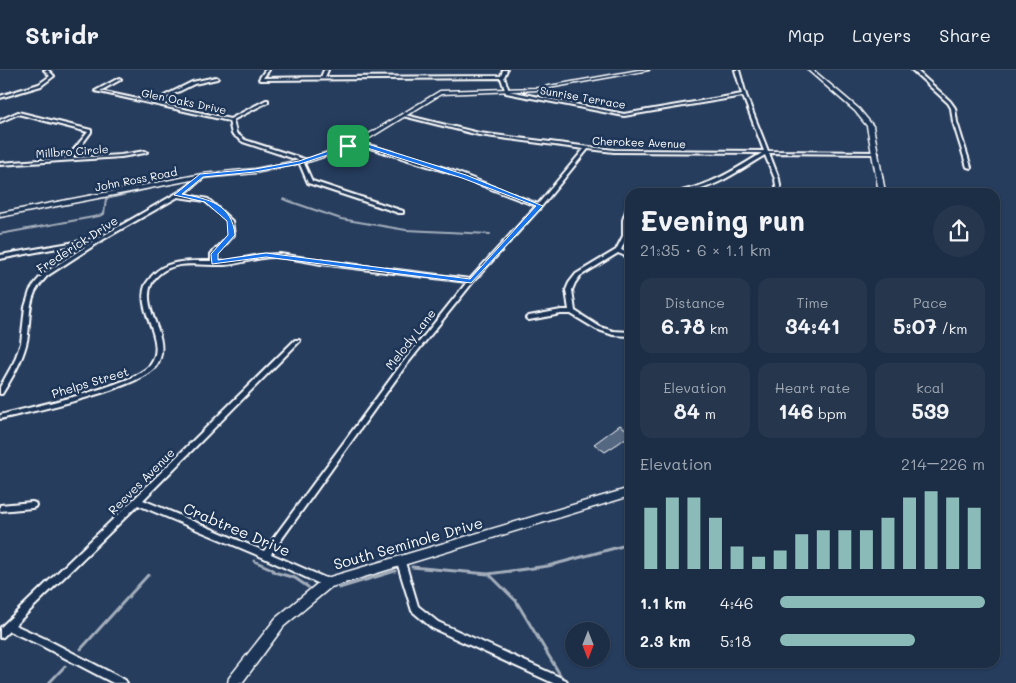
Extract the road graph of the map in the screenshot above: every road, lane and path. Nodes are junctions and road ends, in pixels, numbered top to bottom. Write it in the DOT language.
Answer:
graph roads {
  1 [pos="46,70"];
  2 [pos="267,70"];
  3 [pos="326,70"];
  4 [pos="505,70"];
  5 [pos="647,70"];
  6 [pos="737,70"];
  7 [pos="810,70"];
  8 [pos="914,70"];
  9 [pos="502,77"];
  10 [pos="216,78"];
  11 [pos="323,78"];
  12 [pos="118,79"];
  13 [pos="507,92"];
  14 [pos="744,96"];
  15 [pos="0,97"];
  16 [pos="267,101"];
  17 [pos="153,103"];
  18 [pos="405,116"];
  19 [pos="231,120"];
  20 [pos="0,121"];
  21 [pos="358,143"];
  22 [pos="587,148"];
  23 [pos="144,152"];
  24 [pos="767,153"];
  25 [pos="876,153"];
  26 [pos="68,160"];
  27 [pos="304,161"];
  28 [pos="0,164"];
  29 [pos="969,167"];
  30 [pos="202,176"];
  31 [pos="700,188"];
  32 [pos="778,188"];
  33 [pos="881,188"];
  34 [pos="177,195"];
  35 [pos="540,206"];
  36 [pos="401,212"];
  37 [pos="0,214"];
  38 [pos="625,220"];
  39 [pos="625,236"];
  40 [pos="625,236"];
  41 [pos="102,238"];
  42 [pos="618,251"];
  43 [pos="625,254"];
  44 [pos="0,257"];
  45 [pos="214,263"];
  46 [pos="471,281"];
  47 [pos="572,312"];
  48 [pos="530,318"];
  49 [pos="625,334"];
  50 [pos="297,341"];
  51 [pos="0,392"];
  52 [pos="0,417"];
  53 [pos="625,494"];
  54 [pos="137,501"];
  55 [pos="32,505"];
  56 [pos="0,508"];
  57 [pos="266,555"];
  58 [pos="401,562"];
  59 [pos="327,583"];
  60 [pos="8,626"];
  61 [pos="0,634"];
  62 [pos="122,683"];
  63 [pos="234,683"];
  64 [pos="563,683"];
  1 -- 15 [label="street"];
  2 -- 11 [label="street"];
  3 -- 11 [label="street"];
  4 -- 9 [label="street"];
  5 -- 13 [label="street, John Ross Road"];
  6 -- 14 [label="street"];
  7 -- 25 [label="street"];
  8 -- 29 [label="street"];
  9 -- 11 [label="street"];
  9 -- 13 [label="street"];
  10 -- 17 [label="street"];
  12 -- 17 [label="street, Glen Oaks Drive"];
  13 -- 14 [label="street, Sunrise Terrace"];
  13 -- 18 [label="street, John Ross Road"];
  14 -- 24 [label="street"];
  16 -- 19 [label="street"];
  17 -- 19 [label="street, Glen Oaks Drive"];
  18 -- 21 [label="street, John Ross Road"];
  18 -- 22 [label="street, Cherokee Avenue"];
  19 -- 27 [label="street, Glen Oaks Drive"];
  20 -- 26 [label="street"];
  21 -- 27 [label="street, John Ross Road"];
  21 -- 35 [label="street"];
  22 -- 24 [label="street, Cherokee Avenue"];
  22 -- 35 [label="street, Melody Lane"];
  23 -- 26 [label="street, Millbro Circle"];
  24 -- 25 [label="street, Cherokee Avenue"];
  24 -- 31 [label="street"];
  24 -- 32 [label="street"];
  25 -- 33 [label="street"];
  26 -- 28 [label="street, Millbro Circle"];
  27 -- 30 [label="street, John Ross Road"];
  27 -- 36 [label="street"];
  30 -- 34 [label="street, Frederick Drive"];
  30 -- 37 [label="street, John Ross Road"];
  34 -- 41 [label="street, Frederick Drive"];
  34 -- 45 [label="street"];
  35 -- 46 [label="street, Melody Lane"];
  38 -- 40 [label="street"];
  39 -- 42 [label="street"];
  41 -- 44 [label="street"];
  41 -- 51 [label="street, Frederick Drive"];
  42 -- 43 [label="street"];
  42 -- 47 [label="street"];
  45 -- 46 [label="street, Phelps Street"];
  45 -- 52 [label="street, Phelps Street"];
  46 -- 57 [label="street, Melody Lane"];
  47 -- 48 [label="street"];
  47 -- 49 [label="street"];
  50 -- 54 [label="street, Reeves Avenue"];
  53 -- 58 [label="street, South Seminole Drive"];
  54 -- 57 [label="street, Crabtree Drive"];
  54 -- 60 [label="street, Reeves Avenue"];
  55 -- 56 [label="street"];
  57 -- 59 [label="street, Crabtree Drive"];
  58 -- 59 [label="street, South Seminole Drive"];
  58 -- 64 [label="street"];
  59 -- 63 [label="street, South Seminole Drive"];
  60 -- 61 [label="street, Reeves Avenue"];
  60 -- 62 [label="street"];
}
